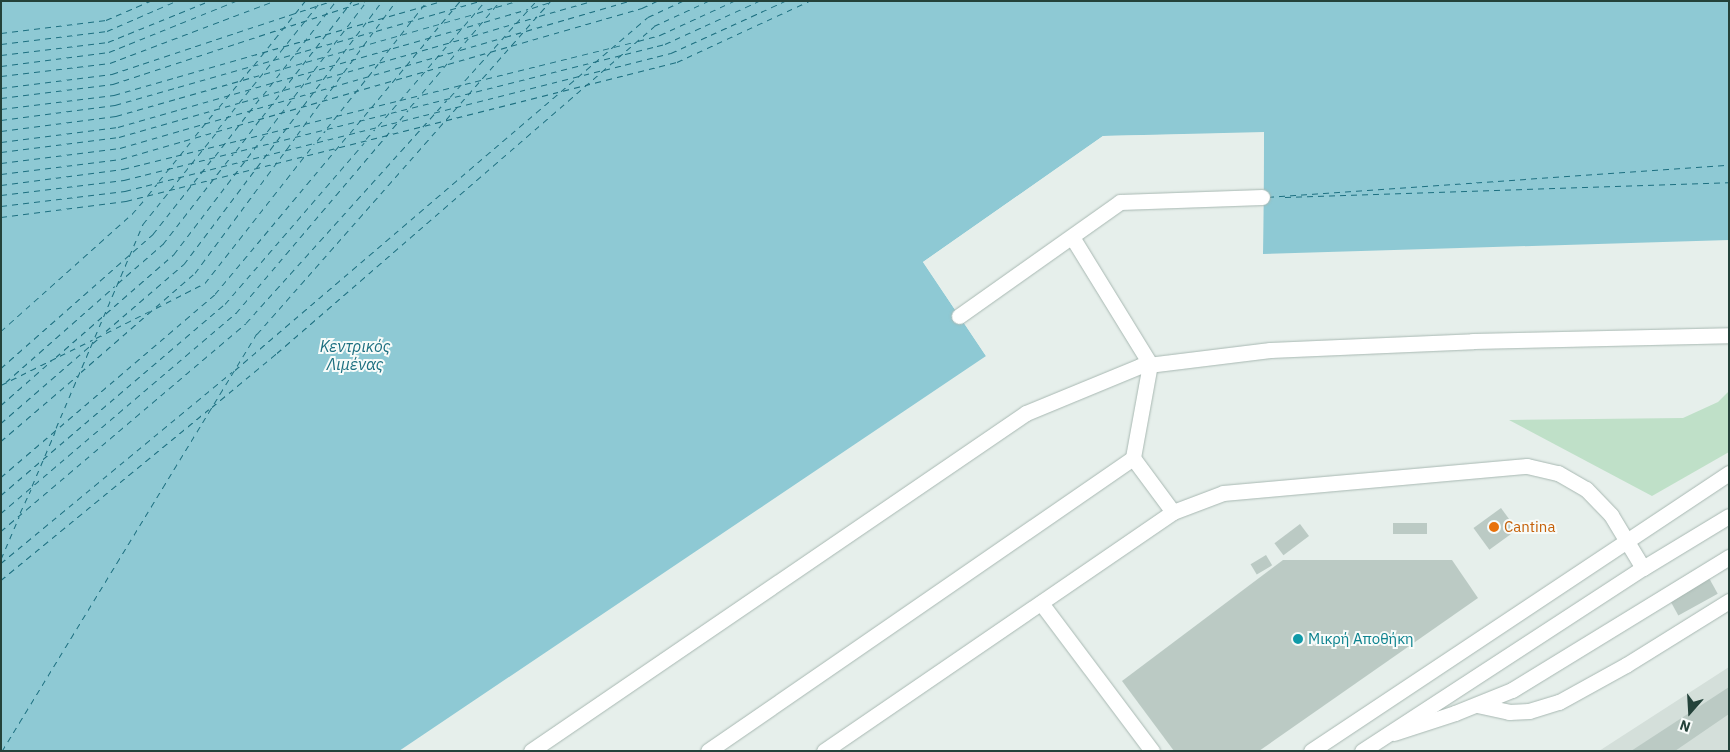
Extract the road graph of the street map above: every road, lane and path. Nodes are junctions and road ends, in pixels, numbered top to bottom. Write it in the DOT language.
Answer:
graph roads {
  1 [pos="1262,197"];
  2 [pos="1072,237"];
  3 [pos="959,316"];
  4 [pos="1729,335"];
  5 [pos="1150,364"];
  6 [pos="1133,458"];
  7 [pos="1729,473"];
  8 [pos="1173,512"];
  9 [pos="1729,516"];
  10 [pos="1627,541"];
  11 [pos="1729,557"];
  12 [pos="1643,568"];
  13 [pos="1729,601"];
  14 [pos="1041,603"];
  15 [pos="1477,705"];
  16 [pos="1388,735"];
  17 [pos="531,751"];
  18 [pos="708,751"];
  19 [pos="824,751"];
  20 [pos="1152,751"];
  21 [pos="1311,751"];
  22 [pos="1362,751"];
  1 -- 2 [label="street"];
  2 -- 3 [label="street"];
  2 -- 5 [label="street"];
  4 -- 5 [label="street"];
  5 -- 6 [label="street"];
  5 -- 17 [label="street"];
  6 -- 8 [label="street"];
  6 -- 18 [label="street"];
  7 -- 10 [label="street"];
  8 -- 10 [label="street"];
  8 -- 14 [label="street"];
  9 -- 12 [label="street"];
  10 -- 12 [label="street"];
  10 -- 21 [label="street"];
  11 -- 15 [label="street"];
  12 -- 16 [label="street"];
  13 -- 15 [label="street"];
  14 -- 19 [label="street"];
  14 -- 20 [label="street"];
  15 -- 16 [label="street"];
  16 -- 22 [label="street"];
}
